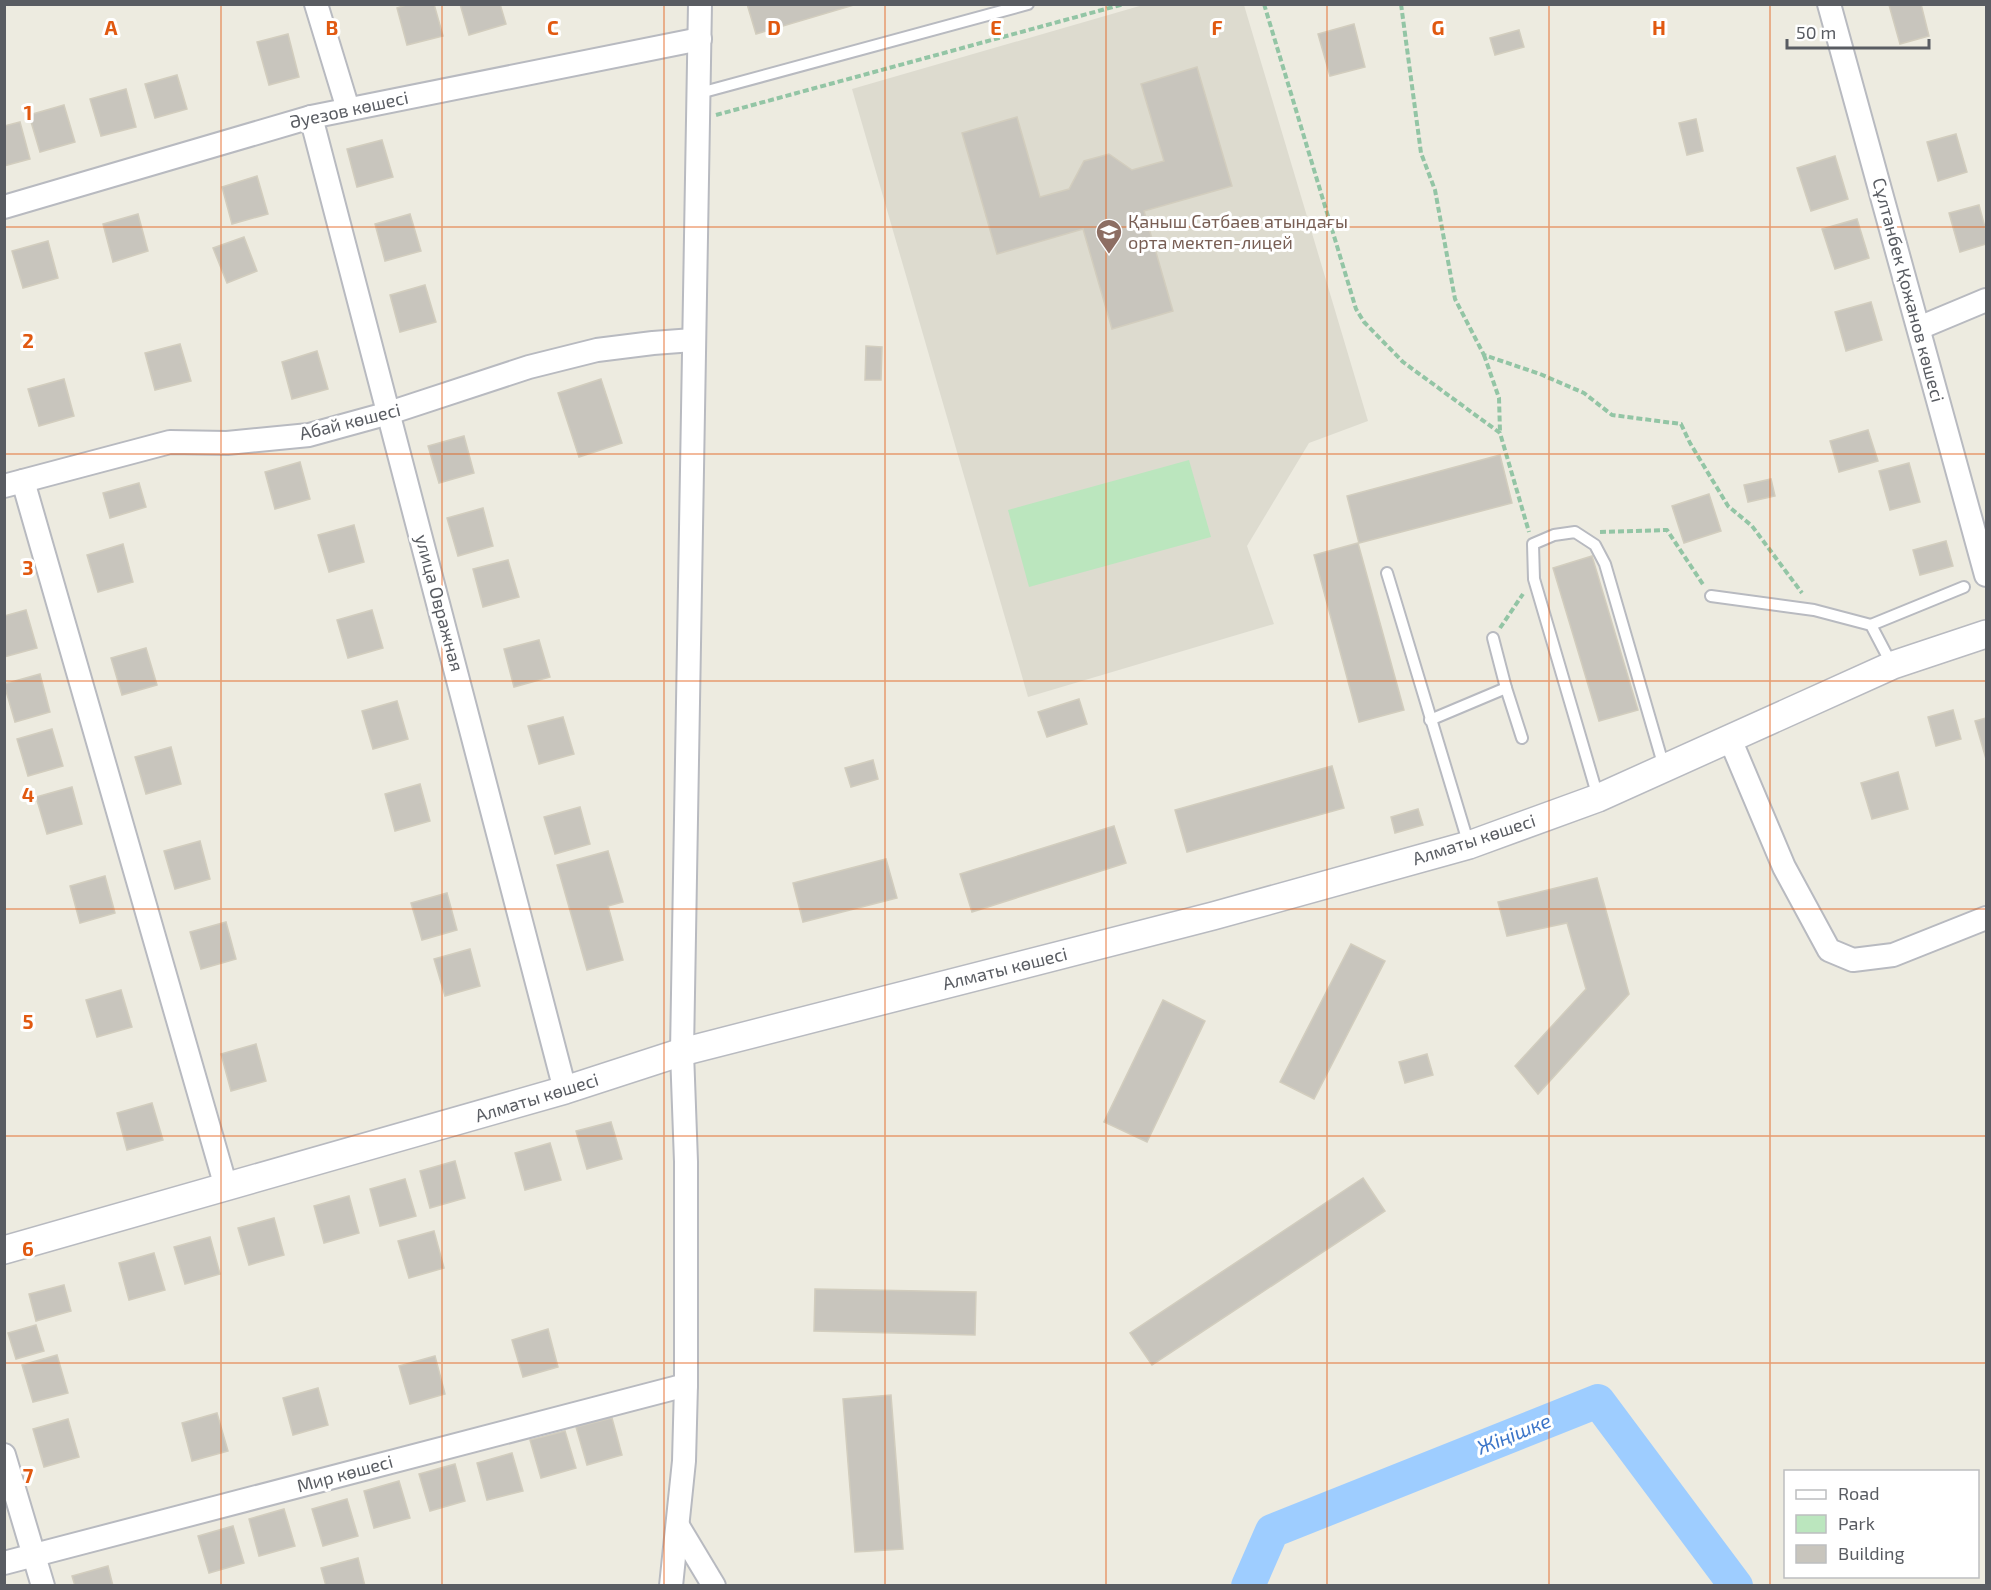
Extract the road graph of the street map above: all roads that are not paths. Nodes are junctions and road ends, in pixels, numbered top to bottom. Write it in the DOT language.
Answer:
graph roads {
  1 [pos="316,4"];
  2 [pos="700,4"];
  3 [pos="1028,4"];
  4 [pos="1830,4"];
  5 [pos="700,39"];
  6 [pos="700,93"];
  7 [pos="348,109"];
  8 [pos="311,117"];
  9 [pos="4,207"];
  10 [pos="1986,300"];
  11 [pos="1919,328"];
  12 [pos="693,340"];
  13 [pos="389,413"];
  14 [pos="14,483"];
  15 [pos="1387,573"];
  16 [pos="1986,575"];
  17 [pos="1965,587"];
  18 [pos="1711,596"];
  19 [pos="1871,625"];
  20 [pos="1986,634"];
  21 [pos="1493,639"];
  22 [pos="1893,665"];
  23 [pos="1506,688"];
  24 [pos="1430,720"];
  25 [pos="1522,738"];
  26 [pos="1730,739"];
  27 [pos="1665,769"];
  28 [pos="1598,798"];
  29 [pos="1469,845"];
  30 [pos="1986,918"];
  31 [pos="682,1052"];
  32 [pos="566,1090"];
  33 [pos="226,1187"];
  34 [pos="4,1250"];
  35 [pos="686,1385"];
  36 [pos="4,1455"];
  37 [pos="678,1526"];
  38 [pos="34,1554"];
  39 [pos="4,1563"];
  40 [pos="43,1586"];
  41 [pos="671,1586"];
  42 [pos="714,1586"];
  1 -- 7 [label="street"];
  2 -- 5 [label="street"];
  3 -- 6 [label="lane"];
  4 -- 11 [label="street, Сұлтанбек Қожанов көшесі"];
  5 -- 6 [label="street"];
  5 -- 7 [label="street, Әуезов көшесі"];
  6 -- 12 [label="street"];
  7 -- 8 [label="street, Әуезов көшесі"];
  8 -- 9 [label="street, Әуезов көшесі"];
  8 -- 13 [label="street, улица Овражная"];
  10 -- 11 [label="street"];
  11 -- 16 [label="street, Сұлтанбек Қожанов көшесі"];
  12 -- 13 [label="street, Абай көшесі"];
  12 -- 31 [label="street"];
  13 -- 14 [label="street, Абай көшесі"];
  13 -- 32 [label="street, улица Овражная"];
  14 -- 33 [label="street"];
  15 -- 24 [label="lane"];
  17 -- 19 [label="lane"];
  18 -- 19 [label="lane"];
  19 -- 22 [label="lane"];
  20 -- 22 [label="street, Алматы көшесі"];
  21 -- 23 [label="lane"];
  22 -- 26 [label="street, Алматы көшесі"];
  23 -- 24 [label="lane"];
  23 -- 25 [label="lane"];
  24 -- 29 [label="lane"];
  26 -- 27 [label="street, Алматы көшесі"];
  26 -- 30 [label="street"];
  27 -- 28 [label="street, Алматы көшесі"];
  27 -- 28 [label="lane"];
  28 -- 29 [label="street, Алматы көшесі"];
  29 -- 31 [label="street, Алматы көшесі"];
  31 -- 32 [label="street, Алматы көшесі"];
  31 -- 35 [label="street"];
  32 -- 33 [label="street, Алматы көшесі"];
  33 -- 34 [label="street, Алматы көшесі"];
  35 -- 37 [label="street"];
  35 -- 38 [label="street, Мир көшесі"];
  36 -- 38 [label="street"];
  37 -- 41 [label="street"];
  37 -- 42 [label="street"];
  38 -- 39 [label="street, Мир көшесі"];
  38 -- 40 [label="street"];
}
